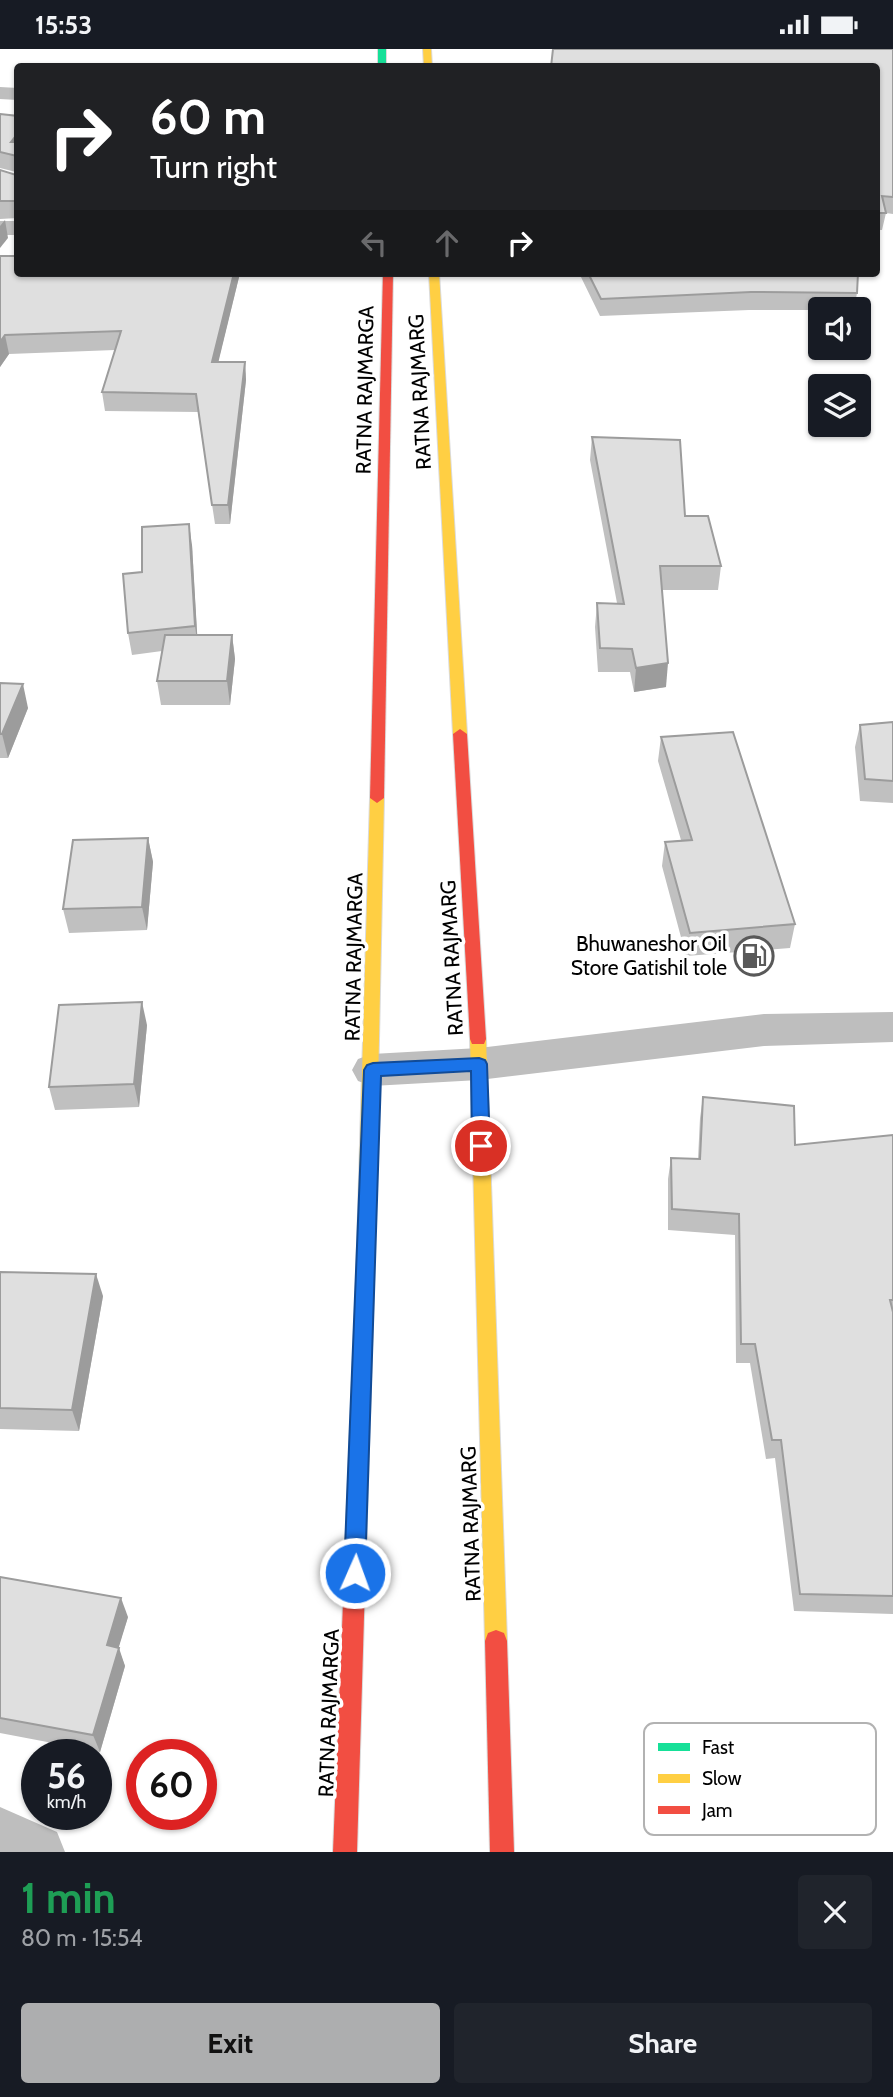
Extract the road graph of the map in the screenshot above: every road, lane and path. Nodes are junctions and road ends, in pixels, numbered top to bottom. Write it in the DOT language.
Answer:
graph roads {
  1 [pos="388,277"];
  2 [pos="434,277"];
  3 [pos="893,1027"];
  4 [pos="479,1064"];
  5 [pos="373,1070"];
  6 [pos="0,1835"];
  7 [pos="37,1852"];
  8 [pos="345,1852"];
  9 [pos="502,1852"];
  1 -- 5 [label="main road, RATNA RAJMARGA"];
  2 -- 4 [label="main road, RATNA RAJMARG"];
  3 -- 4 [label="street"];
  4 -- 5 [label="street"];
  4 -- 9 [label="main road, RATNA RAJMARG"];
  5 -- 8 [label="main road, RATNA RAJMARGA"];
  6 -- 7 [label="street"];
}
